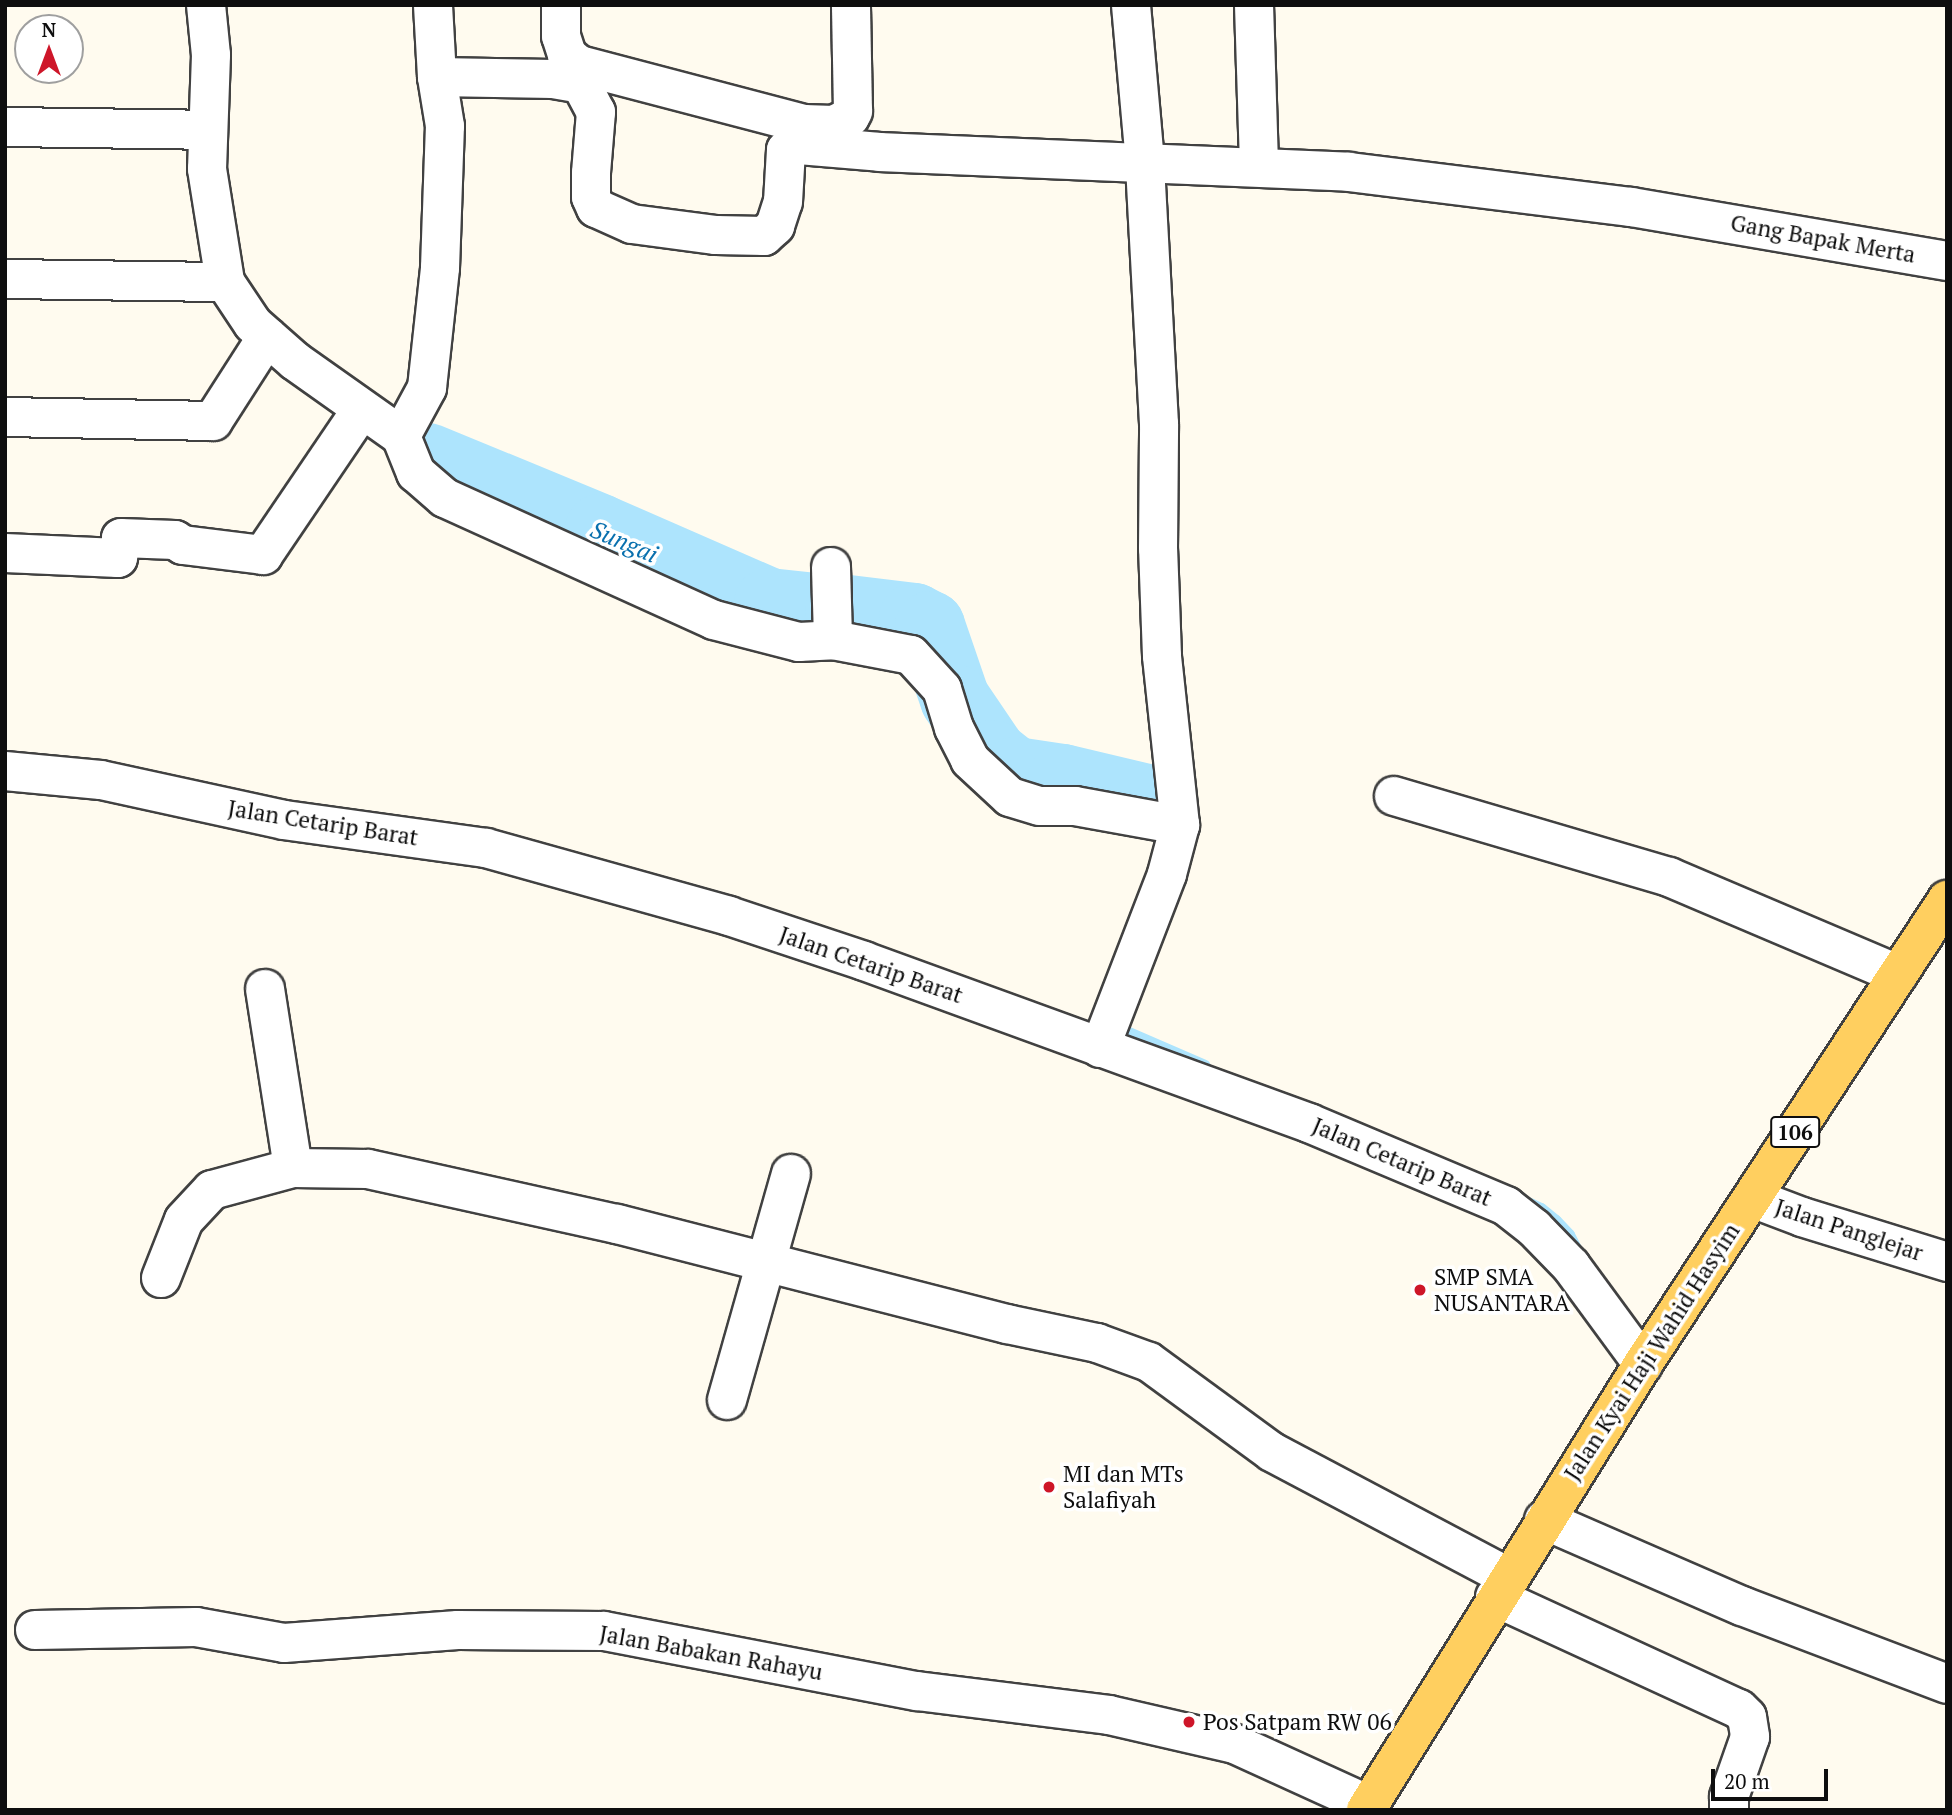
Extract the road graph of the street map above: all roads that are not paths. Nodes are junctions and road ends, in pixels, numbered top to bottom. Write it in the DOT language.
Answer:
graph roads {
  1 [pos="206,5"];
  2 [pos="433,5"];
  3 [pos="561,5"];
  4 [pos="851,5"];
  5 [pos="1131,5"];
  6 [pos="1254,5"];
  7 [pos="437,77"];
  8 [pos="5,127"];
  9 [pos="208,130"];
  10 [pos="1145,162"];
  11 [pos="1259,167"];
  12 [pos="1947,261"];
  13 [pos="5,279"];
  14 [pos="225,282"];
  15 [pos="267,337"];
  16 [pos="362,409"];
  17 [pos="5,417"];
  18 [pos="401,436"];
  19 [pos="5,553"];
  20 [pos="831,567"];
  21 [pos="833,640"];
  22 [pos="5,771"];
  23 [pos="1394,796"];
  24 [pos="1181,825"];
  25 [pos="1947,900"];
  26 [pos="1898,974"];
  27 [pos="265,989"];
  28 [pos="1100,1048"];
  29 [pos="293,1168"];
  30 [pos="791,1174"];
  31 [pos="1752,1198"];
  32 [pos="764,1262"];
  33 [pos="1947,1262"];
  34 [pos="161,1278"];
  35 [pos="1643,1364"];
  36 [pos="727,1400"];
  37 [pos="1544,1520"];
  38 [pos="1502,1587"];
  39 [pos="35,1630"];
  40 [pos="1947,1684"];
  41 [pos="1368,1807"];
  42 [pos="1729,1810"];
  1 -- 9 [label="street"];
  2 -- 7 [label="street"];
  3 -- 4 [label="street"];
  5 -- 10 [label="street"];
  6 -- 11 [label="street"];
  7 -- 10 [label="street, Gang Bapak Merta"];
  7 -- 18 [label="street"];
  8 -- 9 [label="street"];
  9 -- 14 [label="street"];
  10 -- 11 [label="street, Gang Bapak Merta"];
  10 -- 24 [label="street"];
  11 -- 12 [label="street, Gang Bapak Merta"];
  13 -- 14 [label="street"];
  14 -- 15 [label="street"];
  15 -- 16 [label="street"];
  15 -- 17 [label="street"];
  16 -- 18 [label="street"];
  16 -- 19 [label="street"];
  18 -- 21 [label="street"];
  20 -- 21 [label="street"];
  21 -- 24 [label="street"];
  22 -- 28 [label="street, Jalan Cetarip Barat"];
  23 -- 26 [label="street"];
  24 -- 28 [label="street"];
  25 -- 26 [label="main road, Jalan Kyai Haji Wahid Hasyim / 106"];
  26 -- 31 [label="main road, Jalan Kyai Haji Wahid Hasyim / 106"];
  27 -- 29 [label="street"];
  28 -- 35 [label="street, Jalan Cetarip Barat"];
  29 -- 32 [label="street"];
  29 -- 34 [label="street"];
  30 -- 32 [label="street"];
  31 -- 33 [label="street, Jalan Panglejar"];
  31 -- 35 [label="main road, Jalan Kyai Haji Wahid Hasyim / 106"];
  32 -- 36 [label="street"];
  32 -- 38 [label="street"];
  35 -- 37 [label="main road, Jalan Kyai Haji Wahid Hasyim / 106"];
  37 -- 38 [label="main road, Jalan Kyai Haji Wahid Hasyim / 106"];
  37 -- 40 [label="street"];
  38 -- 41 [label="main road, Jalan Kyai Haji Wahid Hasyim / 106"];
  38 -- 42 [label="street"];
  39 -- 41 [label="street, Jalan Babakan Rahayu"];
}
